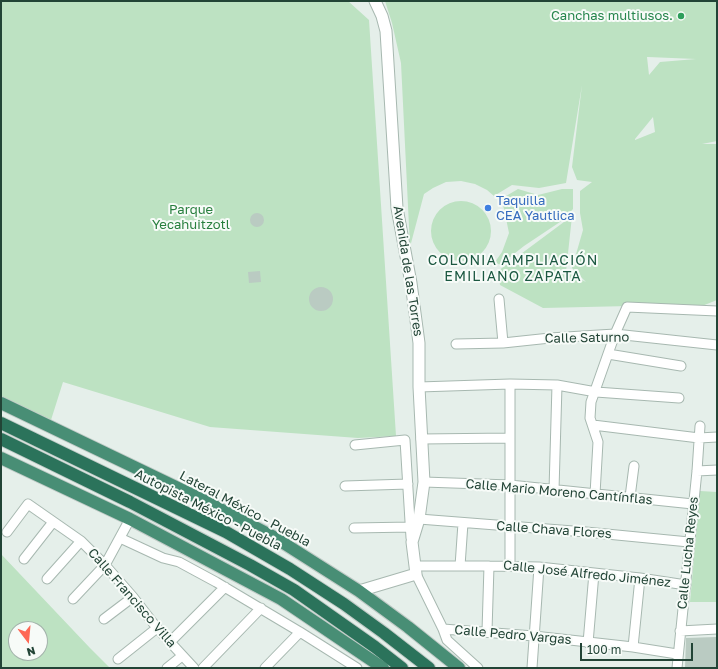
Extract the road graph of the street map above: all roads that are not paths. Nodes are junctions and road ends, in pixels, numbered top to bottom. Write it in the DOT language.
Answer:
graph roads {
  1 [pos="375,1"];
  2 [pos="499,299"];
  3 [pos="717,311"];
  4 [pos="615,334"];
  5 [pos="503,343"];
  6 [pos="456,344"];
  7 [pos="717,345"];
  8 [pos="608,354"];
  9 [pos="681,366"];
  10 [pos="510,384"];
  11 [pos="557,385"];
  12 [pos="419,387"];
  13 [pos="596,392"];
  14 [pos="679,398"];
  15 [pos="1,403"];
  16 [pos="1,423"];
  17 [pos="593,425"];
  18 [pos="700,426"];
  19 [pos="717,437"];
  20 [pos="510,438"];
  21 [pos="699,438"];
  22 [pos="1,439"];
  23 [pos="421,439"];
  24 [pos="355,445"];
  25 [pos="1,458"];
  26 [pos="634,466"];
  27 [pos="717,470"];
  28 [pos="697,471"];
  29 [pos="424,482"];
  30 [pos="408,484"];
  31 [pos="344,486"];
  32 [pos="510,486"];
  33 [pos="554,490"];
  34 [pos="595,494"];
  35 [pos="630,497"];
  36 [pos="693,504"];
  37 [pos="130,519"];
  38 [pos="53,522"];
  39 [pos="415,523"];
  40 [pos="463,523"];
  41 [pos="510,526"];
  42 [pos="354,528"];
  43 [pos="7,532"];
  44 [pos="120,538"];
  45 [pos="81,541"];
  46 [pos="690,542"];
  47 [pos="24,560"];
  48 [pos="105,565"];
  49 [pos="460,566"];
  50 [pos="489,566"];
  51 [pos="510,566"];
  52 [pos="539,567"];
  53 [pos="416,570"];
  54 [pos="594,573"];
  55 [pos="640,578"];
  56 [pos="47,579"];
  57 [pos="686,584"];
  58 [pos="225,587"];
  59 [pos="363,594"];
  60 [pos="133,598"];
  61 [pos="73,599"];
  62 [pos="261,608"];
  63 [pos="104,619"];
  64 [pos="157,628"];
  65 [pos="443,629"];
  66 [pos="717,629"];
  67 [pos="487,631"];
  68 [pos="680,631"];
  69 [pos="300,632"];
  70 [pos="534,636"];
  71 [pos="170,642"];
  72 [pos="588,643"];
  73 [pos="633,648"];
  74 [pos="677,654"];
  75 [pos="182,656"];
  76 [pos="118,659"];
  77 [pos="167,668"];
  78 [pos="194,668"];
  79 [pos="203,668"];
  80 [pos="265,668"];
  81 [pos="356,668"];
  82 [pos="383,668"];
  83 [pos="402,668"];
  84 [pos="429,668"];
  85 [pos="458,668"];
  86 [pos="478,668"];
  87 [pos="532,668"];
  88 [pos="677,668"];
  1 -- 12 [label="street, Avenida de las Torres"];
  2 -- 5 [label="street"];
  3 -- 4 [label="street"];
  4 -- 5 [label="street, Calle Saturno"];
  4 -- 7 [label="street, Calle Saturno"];
  4 -- 8 [label="street"];
  5 -- 6 [label="street, Calle Saturno"];
  8 -- 9 [label="street"];
  8 -- 13 [label="street"];
  10 -- 11 [label="street"];
  10 -- 12 [label="street"];
  10 -- 20 [label="street"];
  11 -- 13 [label="street"];
  11 -- 33 [label="street"];
  12 -- 23 [label="street, Avenida de las Torres"];
  13 -- 14 [label="street"];
  13 -- 17 [label="street"];
  15 -- 59 [label="highway, Lateral México - Puebla"];
  16 -- 84 [label="highway, Autopista México - Puebla"];
  17 -- 21 [label="street"];
  17 -- 34 [label="street"];
  18 -- 21 [label="street, Calle Lucha Reyes"];
  19 -- 21 [label="street"];
  20 -- 23 [label="street"];
  20 -- 32 [label="street"];
  21 -- 28 [label="street, Calle Lucha Reyes"];
  22 -- 83 [label="highway"];
  23 -- 29 [label="street, Avenida de las Torres"];
  24 -- 30 [label="street, Avenida de las Torres"];
  25 -- 37 [label="highway"];
  26 -- 35 [label="street"];
  27 -- 28 [label="street"];
  28 -- 36 [label="street, Calle Lucha Reyes"];
  29 -- 32 [label="street, Calle Mario Moreno Cantínflas"];
  29 -- 39 [label="street, Avenida de las Torres"];
  30 -- 31 [label="street"];
  30 -- 39 [label="street, Avenida de las Torres"];
  32 -- 33 [label="street, Calle Mario Moreno Cantínflas"];
  32 -- 41 [label="street"];
  33 -- 34 [label="street, Calle Mario Moreno Cantínflas"];
  34 -- 35 [label="street, Calle Mario Moreno Cantínflas"];
  35 -- 36 [label="street, Calle Mario Moreno Cantínflas"];
  36 -- 46 [label="street, Calle Lucha Reyes"];
  37 -- 44 [label="street"];
  37 -- 82 [label="highway"];
  38 -- 43 [label="street, Calle Francisco Villa"];
  38 -- 45 [label="street, Calle Francisco Villa"];
  38 -- 47 [label="street"];
  39 -- 40 [label="street, Calle Chava Flores"];
  39 -- 42 [label="street, Calle Chava Flores"];
  39 -- 53 [label="street, Avenida de las Torres"];
  40 -- 41 [label="street, Calle Chava Flores"];
  40 -- 49 [label="street"];
  41 -- 46 [label="street, Calle Chava Flores"];
  41 -- 51 [label="street"];
  44 -- 48 [label="street"];
  44 -- 58 [label="street"];
  45 -- 48 [label="street, Calle Francisco Villa"];
  45 -- 56 [label="street"];
  46 -- 57 [label="street, Calle Lucha Reyes"];
  48 -- 60 [label="street, Calle Francisco Villa"];
  48 -- 61 [label="street"];
  49 -- 50 [label="street, Calle José Alfredo Jiménez"];
  49 -- 53 [label="street, Calle José Alfredo Jiménez"];
  50 -- 51 [label="street, Calle José Alfredo Jiménez"];
  50 -- 67 [label="street"];
  51 -- 52 [label="street, Calle José Alfredo Jiménez"];
  52 -- 54 [label="street, Calle José Alfredo Jiménez"];
  52 -- 70 [label="street"];
  53 -- 59 [label="street"];
  53 -- 65 [label="street"];
  54 -- 55 [label="street, Calle José Alfredo Jiménez"];
  54 -- 72 [label="street"];
  55 -- 57 [label="street, Calle José Alfredo Jiménez"];
  55 -- 73 [label="street"];
  57 -- 68 [label="street, Calle Lucha Reyes"];
  58 -- 62 [label="street"];
  58 -- 71 [label="street"];
  59 -- 85 [label="highway, Lateral México - Puebla"];
  60 -- 63 [label="street"];
  60 -- 64 [label="street, Calle Francisco Villa"];
  62 -- 69 [label="street"];
  62 -- 79 [label="street"];
  64 -- 71 [label="street, Calle Francisco Villa"];
  64 -- 76 [label="street"];
  65 -- 67 [label="street, Calle Pedro Vargas"];
  65 -- 86 [label="street"];
  66 -- 68 [label="street"];
  67 -- 70 [label="street, Calle Pedro Vargas"];
  68 -- 74 [label="street, Calle Lucha Reyes"];
  69 -- 80 [label="street"];
  69 -- 81 [label="street"];
  70 -- 72 [label="street, Calle Pedro Vargas"];
  70 -- 87 [label="street"];
  71 -- 75 [label="street, Calle Francisco Villa"];
  72 -- 73 [label="street, Calle Pedro Vargas"];
  73 -- 74 [label="street, Calle Pedro Vargas"];
  74 -- 88 [label="street, Calle Lucha Reyes"];
  75 -- 77 [label="street"];
  75 -- 78 [label="street, Calle Francisco Villa"];
}
